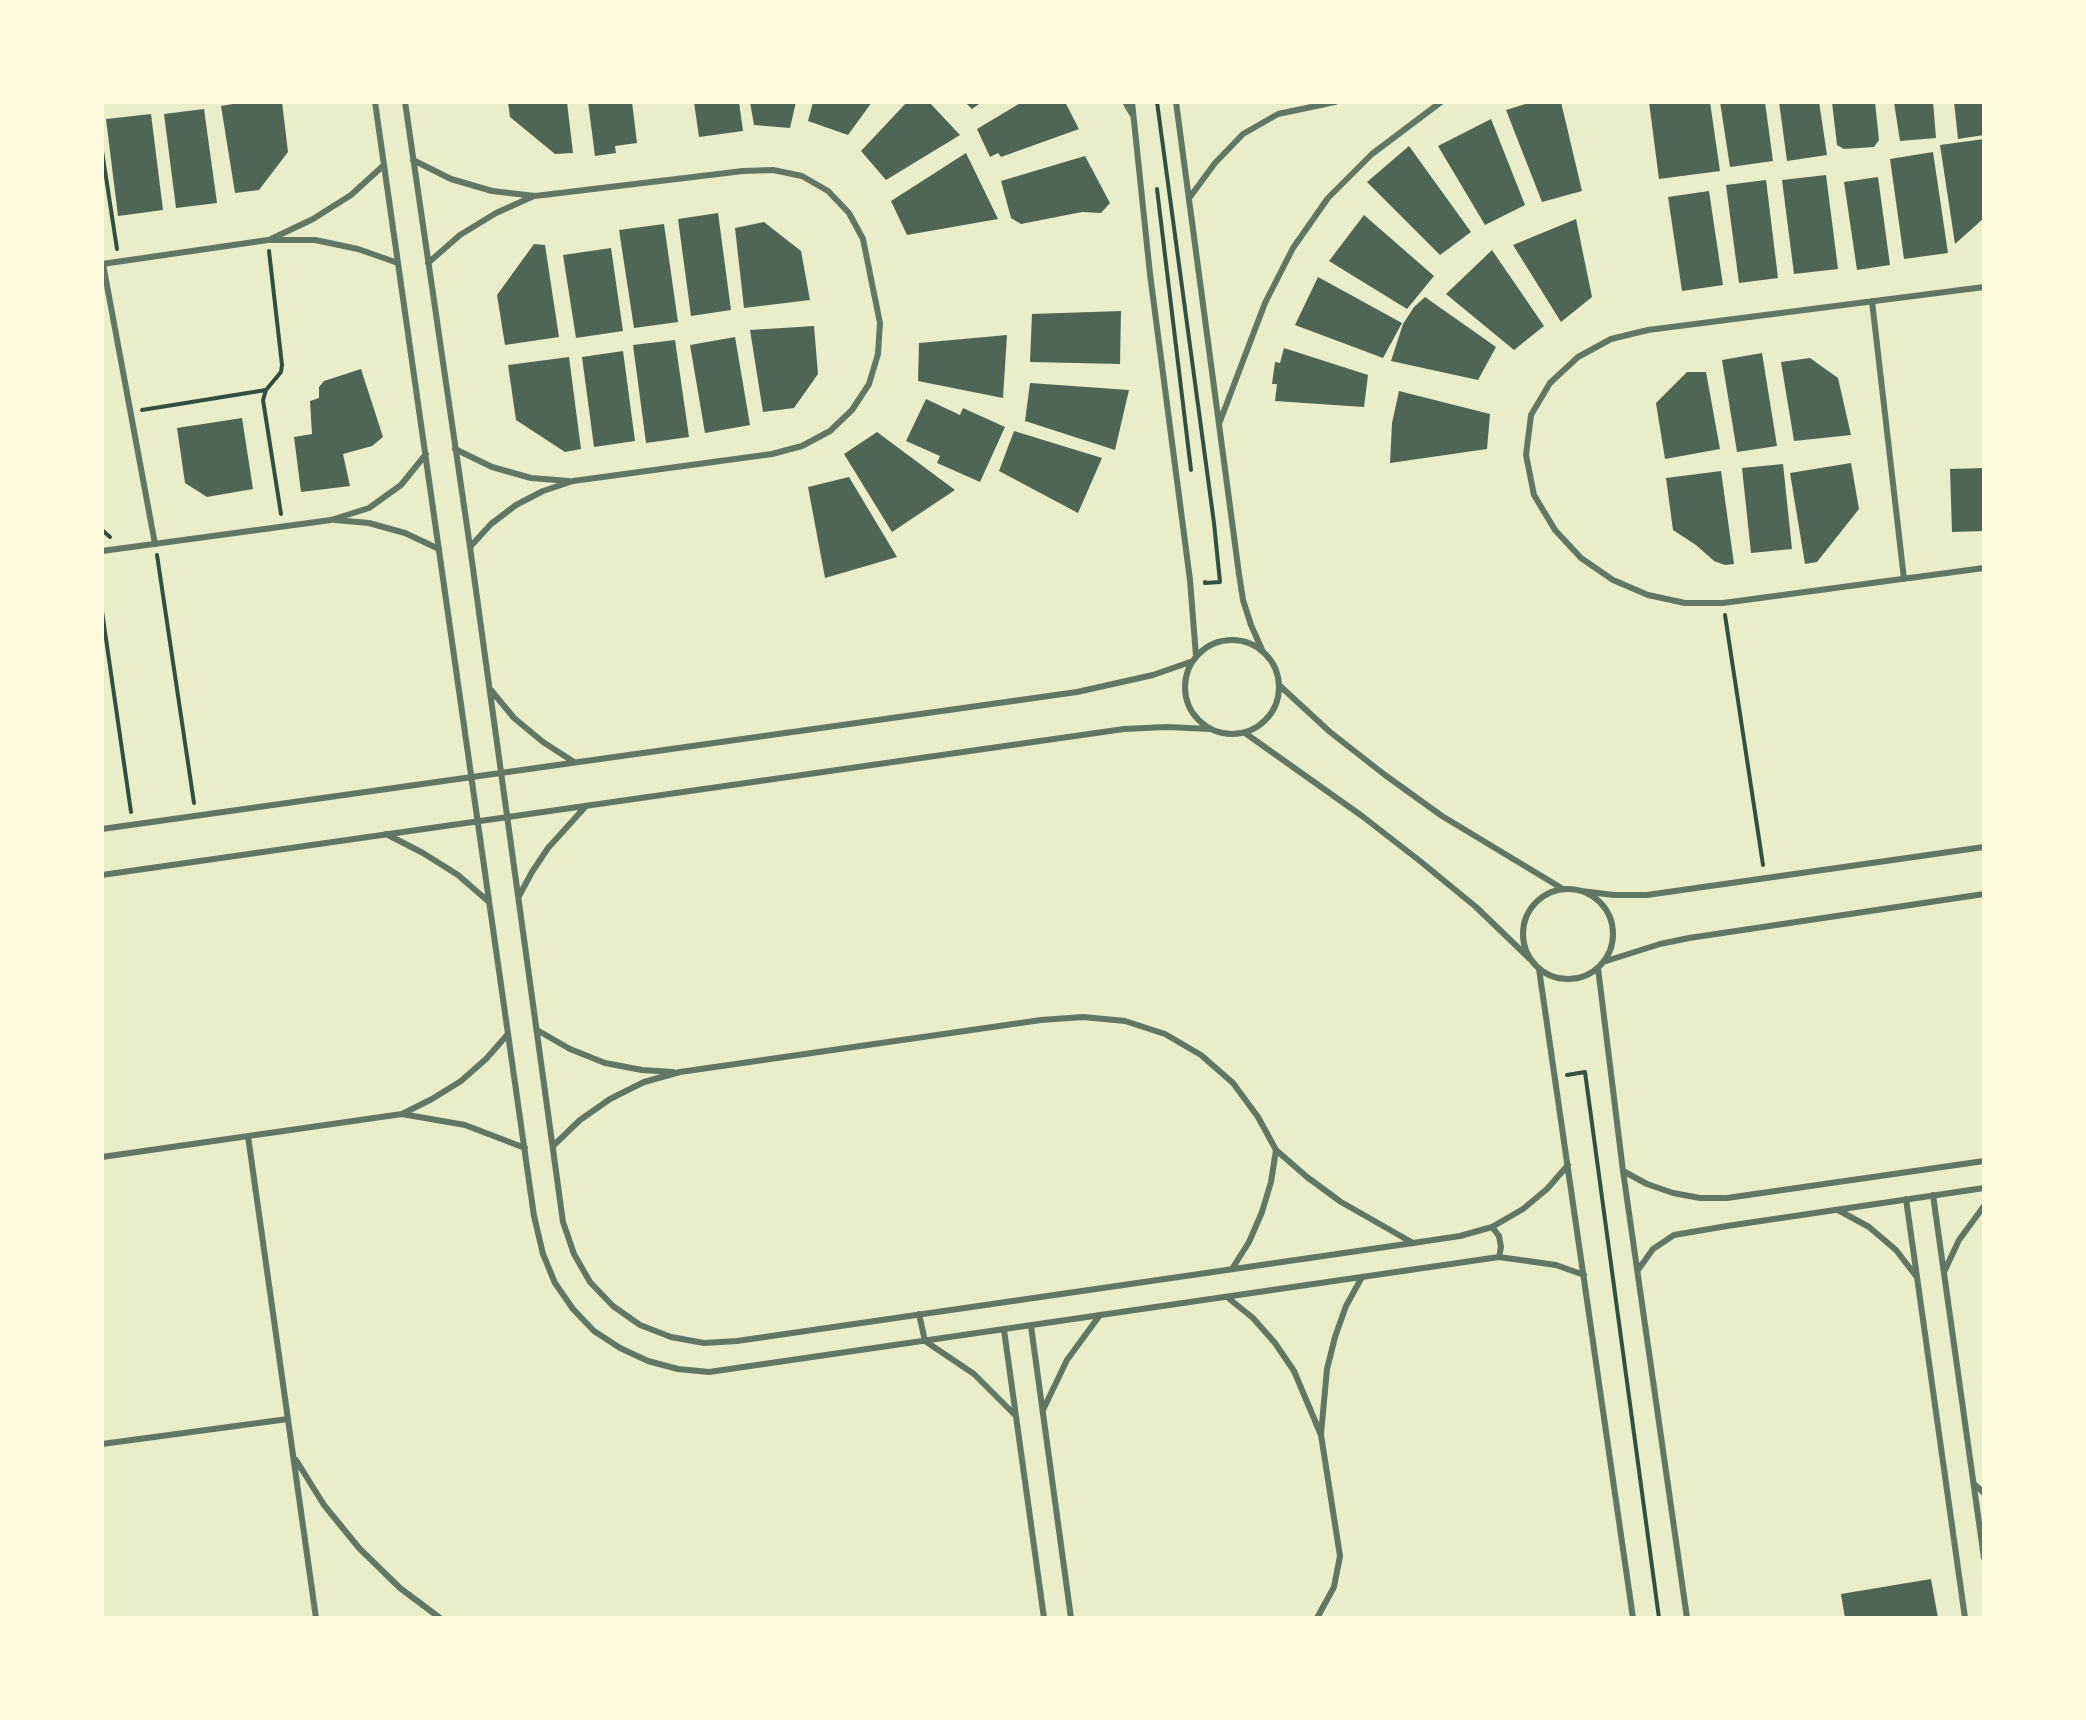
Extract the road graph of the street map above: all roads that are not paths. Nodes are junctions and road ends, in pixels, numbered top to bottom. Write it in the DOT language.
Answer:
graph roads {
  1 [pos="375,102"];
  2 [pos="405,102"];
  3 [pos="1125,102"];
  4 [pos="1132,102"];
  5 [pos="1176,102"];
  6 [pos="1335,102"];
  7 [pos="1441,102"];
  8 [pos="1134,117"];
  9 [pos="413,160"];
  10 [pos="384,165"];
  11 [pos="535,196"];
  12 [pos="1190,197"];
  13 [pos="268,240"];
  14 [pos="428,262"];
  15 [pos="398,263"];
  16 [pos="103,264"];
  17 [pos="1984,287"];
  18 [pos="1872,301"];
  19 [pos="1218,428"];
  20 [pos="455,449"];
  21 [pos="426,454"];
  22 [pos="573,481"];
  23 [pos="331,520"];
  24 [pos="155,544"];
  25 [pos="470,547"];
  26 [pos="439,549"];
  27 [pos="102,551"];
  28 [pos="1984,568"];
  29 [pos="1904,579"];
  30 [pos="1263,652"];
  31 [pos="1194,658"];
  32 [pos="1279,685"];
  33 [pos="490,690"];
  34 [pos="1210,729"];
  35 [pos="1245,733"];
  36 [pos="575,762"];
  37 [pos="501,772"];
  38 [pos="471,777"];
  39 [pos="586,806"];
  40 [pos="507,817"];
  41 [pos="478,821"];
  42 [pos="102,828"];
  43 [pos="386,834"];
  44 [pos="1984,847"];
  45 [pos="102,874"];
  46 [pos="1563,889"];
  47 [pos="1581,891"];
  48 [pos="1984,894"];
  49 [pos="519,897"];
  50 [pos="489,902"];
  51 [pos="1530,959"];
  52 [pos="1603,962"];
  53 [pos="1598,968"];
  54 [pos="1539,969"];
  55 [pos="537,1030"];
  56 [pos="508,1034"];
  57 [pos="680,1072"];
  58 [pos="402,1114"];
  59 [pos="248,1136"];
  60 [pos="553,1146"];
  61 [pos="525,1148"];
  62 [pos="1276,1150"];
  63 [pos="102,1157"];
  64 [pos="1984,1161"];
  65 [pos="1568,1165"];
  66 [pos="1623,1171"];
  67 [pos="1984,1188"];
  68 [pos="1933,1195"];
  69 [pos="1906,1199"];
  70 [pos="1984,1206"];
  71 [pos="1838,1209"];
  72 [pos="1492,1227"];
  73 [pos="1413,1243"];
  74 [pos="1499,1257"];
  75 [pos="1232,1269"];
  76 [pos="1637,1270"];
  77 [pos="1944,1273"];
  78 [pos="1584,1275"];
  79 [pos="1362,1277"];
  80 [pos="1917,1279"];
  81 [pos="1227,1297"];
  82 [pos="919,1314"];
  83 [pos="1100,1315"];
  84 [pos="1031,1326"];
  85 [pos="1004,1330"];
  86 [pos="925,1341"];
  87 [pos="1042,1411"];
  88 [pos="1016,1415"];
  89 [pos="288,1419"];
  90 [pos="1321,1435"];
  91 [pos="102,1444"];
  92 [pos="294,1457"];
  93 [pos="1974,1484"];
  94 [pos="1984,1493"];
  95 [pos="1984,1558"];
  96 [pos="1073,1617"];
  97 [pos="316,1618"];
  98 [pos="440,1618"];
  99 [pos="1044,1618"];
  100 [pos="1317,1618"];
  101 [pos="1633,1618"];
  102 [pos="1687,1618"];
  103 [pos="1965,1618"];
  1 -- 10 [label="street"];
  2 -- 9 [label="street"];
  3 -- 8 [label="street"];
  4 -- 8 [label="street"];
  5 -- 12 [label="street"];
  6 -- 12 [label="street"];
  7 -- 19 [label="street"];
  8 -- 31 [label="street"];
  9 -- 11 [label="street"];
  9 -- 14 [label="street"];
  10 -- 13 [label="street"];
  10 -- 15 [label="street"];
  11 -- 14 [label="street"];
  11 -- 22 [label="street"];
  12 -- 19 [label="street"];
  13 -- 15 [label="street"];
  13 -- 16 [label="street"];
  14 -- 20 [label="street"];
  15 -- 21 [label="street"];
  16 -- 24 [label="street"];
  17 -- 18 [label="street"];
  18 -- 29 [label="street"];
  18 -- 29 [label="street"];
  19 -- 30 [label="street"];
  20 -- 22 [label="street"];
  20 -- 25 [label="street"];
  21 -- 23 [label="street"];
  21 -- 26 [label="street"];
  22 -- 25 [label="street"];
  23 -- 24 [label="street"];
  23 -- 26 [label="street"];
  24 -- 27 [label="street"];
  25 -- 33 [label="street"];
  26 -- 38 [label="street"];
  28 -- 29 [label="street"];
  30 -- 31 [label="street"];
  30 -- 32 [label="street"];
  31 -- 34 [label="street"];
  31 -- 36 [label="street"];
  32 -- 35 [label="street"];
  32 -- 46 [label="street"];
  33 -- 36 [label="street"];
  33 -- 37 [label="street"];
  34 -- 35 [label="street"];
  34 -- 39 [label="street"];
  35 -- 51 [label="street"];
  36 -- 37 [label="street"];
  37 -- 38 [label="street"];
  37 -- 40 [label="street"];
  38 -- 41 [label="street"];
  38 -- 42 [label="street"];
  39 -- 40 [label="street"];
  39 -- 49 [label="street"];
  40 -- 41 [label="street"];
  40 -- 49 [label="street"];
  41 -- 43 [label="street"];
  41 -- 50 [label="street"];
  43 -- 45 [label="street"];
  43 -- 50 [label="street"];
  44 -- 47 [label="street"];
  46 -- 47 [label="street"];
  46 -- 51 [label="street"];
  47 -- 52 [label="street"];
  48 -- 52 [label="street"];
  49 -- 55 [label="street"];
  50 -- 56 [label="street"];
  51 -- 54 [label="street"];
  52 -- 53 [label="street"];
  53 -- 54 [label="street"];
  53 -- 66 [label="street"];
  54 -- 65 [label="street"];
  55 -- 57 [label="street"];
  55 -- 60 [label="street"];
  56 -- 58 [label="street"];
  56 -- 61 [label="street"];
  57 -- 60 [label="street"];
  57 -- 62 [label="street"];
  58 -- 59 [label="street"];
  58 -- 61 [label="street"];
  59 -- 63 [label="street"];
  59 -- 89 [label="street"];
  60 -- 82 [label="street"];
  61 -- 86 [label="street"];
  62 -- 73 [label="street"];
  62 -- 75 [label="street"];
  64 -- 66 [label="street"];
  65 -- 72 [label="street"];
  65 -- 78 [label="street"];
  66 -- 76 [label="street"];
  67 -- 68 [label="street"];
  68 -- 69 [label="street"];
  68 -- 77 [label="street"];
  69 -- 71 [label="street"];
  69 -- 80 [label="street"];
  70 -- 77 [label="street"];
  71 -- 76 [label="street"];
  71 -- 80 [label="street"];
  72 -- 73 [label="street"];
  72 -- 74 [label="street"];
  73 -- 75 [label="street"];
  74 -- 78 [label="street"];
  74 -- 79 [label="street"];
  75 -- 82 [label="street"];
  76 -- 102 [label="street"];
  77 -- 93 [label="street"];
  78 -- 101 [label="street"];
  79 -- 81 [label="street"];
  79 -- 90 [label="street"];
  80 -- 103 [label="street"];
  81 -- 83 [label="street"];
  81 -- 90 [label="street"];
  82 -- 86 [label="street"];
  83 -- 84 [label="street"];
  83 -- 87 [label="street"];
  84 -- 85 [label="street"];
  84 -- 87 [label="street"];
  85 -- 86 [label="street"];
  85 -- 88 [label="street"];
  86 -- 88 [label="street"];
  87 -- 96 [label="street"];
  88 -- 99 [label="street"];
  89 -- 91 [label="street"];
  89 -- 92 [label="street"];
  90 -- 100 [label="street"];
  92 -- 97 [label="street"];
  92 -- 98 [label="street"];
  93 -- 94 [label="street"];
  93 -- 95 [label="street"];
}
